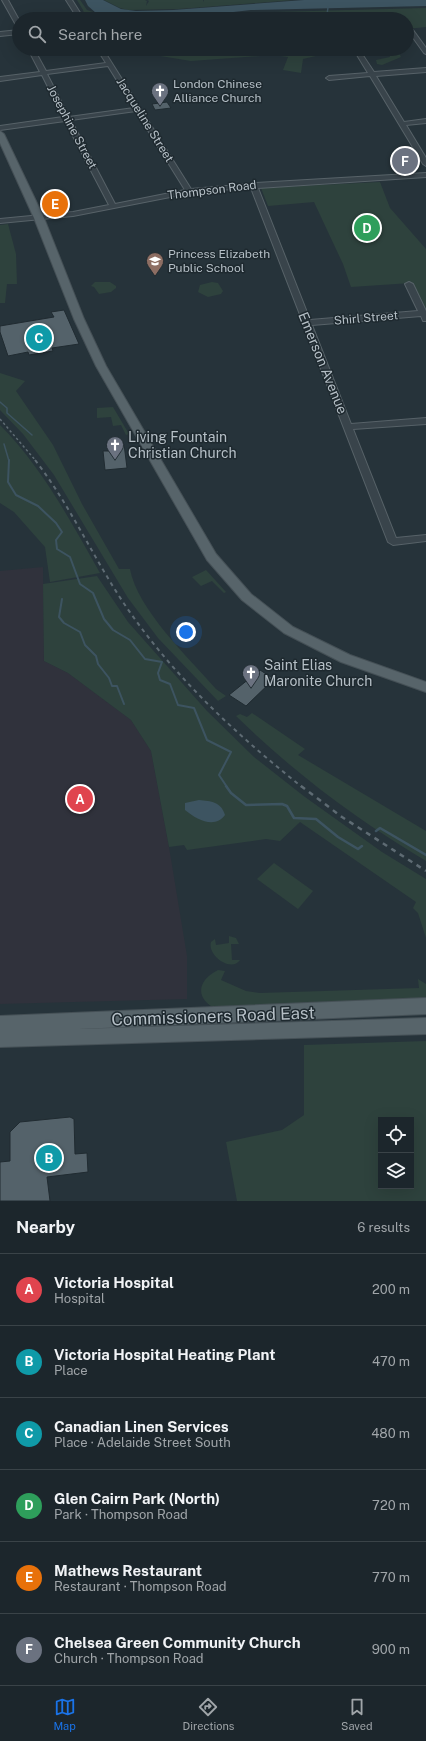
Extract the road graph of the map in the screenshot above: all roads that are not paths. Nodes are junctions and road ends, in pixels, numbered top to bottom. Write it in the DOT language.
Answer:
graph roads {
  1 [pos="5,0"];
  2 [pos="69,0"];
  3 [pos="12,12"];
  4 [pos="77,12"];
  5 [pos="12,33"];
  6 [pos="0,34"];
  7 [pos="414,35"];
  8 [pos="426,52"];
  9 [pos="35,56"];
  10 [pos="105,56"];
  11 [pos="361,56"];
  12 [pos="110,64"];
  13 [pos="426,70"];
  14 [pos="44,73"];
  15 [pos="372,75"];
  16 [pos="329,78"];
  17 [pos="0,79"];
  18 [pos="138,109"];
  19 [pos="68,118"];
  20 [pos="426,121"];
  21 [pos="402,124"];
  22 [pos="0,128"];
  23 [pos="0,134"];
  24 [pos="426,164"];
  25 [pos="426,175"];
  26 [pos="253,184"];
  27 [pos="189,191"];
  28 [pos="113,206"];
  29 [pos="39,218"];
  30 [pos="0,221"];
  31 [pos="409,284"];
  32 [pos="425,315"];
  33 [pos="307,323"];
  34 [pos="426,421"];
  35 [pos="348,427"];
  36 [pos="426,538"];
  37 [pos="426,687"];
  38 [pos="426,1006"];
  39 [pos="0,1024"];
  40 [pos="426,1026"];
  41 [pos="0,1039"];
  1 -- 3 [label="street"];
  2 -- 4 [label="street"];
  5 -- 6 [label="street"];
  7 -- 8 [label="street"];
  9 -- 14 [label="street, Josephine Street"];
  10 -- 12 [label="street, Jacqueline Street"];
  11 -- 15 [label="street"];
  12 -- 14 [label="street"];
  12 -- 18 [label="street, Jacqueline Street"];
  13 -- 15 [label="street"];
  14 -- 17 [label="street"];
  14 -- 19 [label="street, Josephine Street"];
  15 -- 16 [label="street"];
  15 -- 21 [label="street"];
  18 -- 19 [label="street"];
  18 -- 27 [label="street, Jacqueline Street"];
  19 -- 22 [label="street"];
  19 -- 28 [label="street, Josephine Street"];
  20 -- 21 [label="street"];
  21 -- 24 [label="street"];
  23 -- 29 [label="main road"];
  25 -- 26 [label="street, Thompson Road"];
  26 -- 27 [label="street, Thompson Road"];
  26 -- 33 [label="street, Emerson Avenue"];
  27 -- 28 [label="street, Thompson Road"];
  28 -- 29 [label="street, Thompson Road"];
  29 -- 30 [label="street, Thompson Road"];
  29 -- 37 [label="main road"];
  31 -- 32 [label="street"];
  32 -- 33 [label="street, Shirl Street"];
  33 -- 35 [label="street, Emerson Avenue"];
  34 -- 35 [label="street"];
  35 -- 36 [label="street, Emerson Avenue"];
  38 -- 39 [label="main road, Commissioners Road East"];
  40 -- 41 [label="main road, Commissioners Road East"];
}
